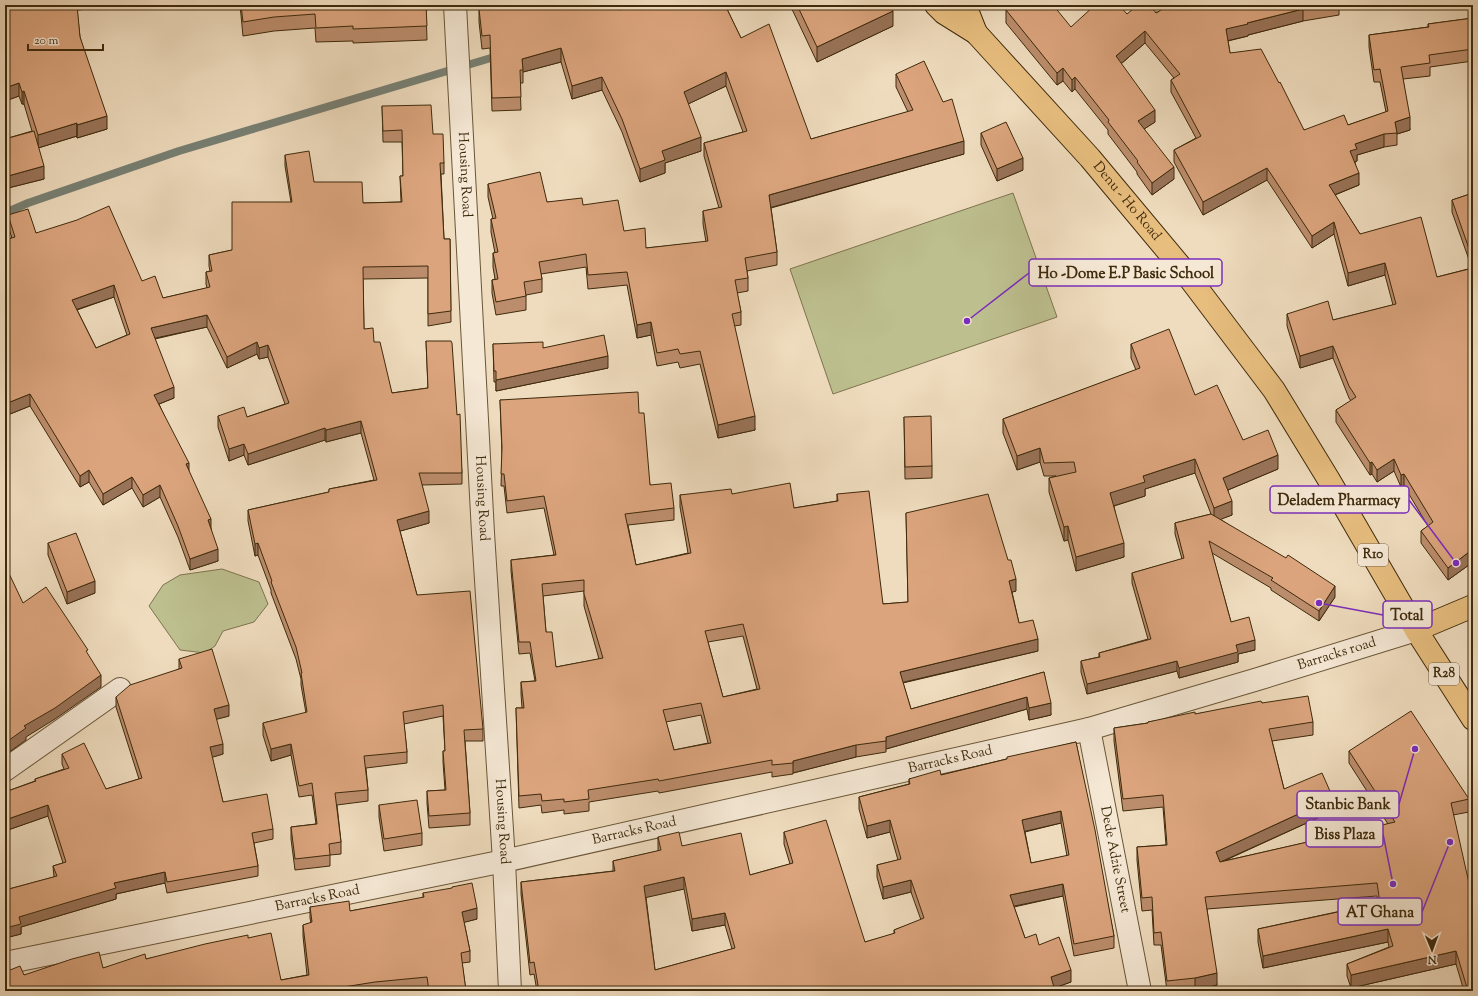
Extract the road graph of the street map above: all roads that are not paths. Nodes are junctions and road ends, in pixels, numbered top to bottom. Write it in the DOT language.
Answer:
graph roads {
  1 [pos="455,5"];
  2 [pos="936,5"];
  3 [pos="965,5"];
  4 [pos="976,33"];
  5 [pos="1473,606"];
  6 [pos="1416,630"];
  7 [pos="1258,679"];
  8 [pos="120,689"];
  9 [pos="1473,719"];
  10 [pos="1089,728"];
  11 [pos="5,770"];
  12 [pos="504,861"];
  13 [pos="5,963"];
  14 [pos="510,991"];
  15 [pos="1140,991"];
  1 -- 12 [label="street, Housing Road"];
  2 -- 4 [label="main road, Denu - Ho Road / R10"];
  3 -- 4 [label="main road, Denu - Ho Road / R10"];
  4 -- 6 [label="main road, Denu - Ho Road / R10"];
  5 -- 6 [label="main road"];
  6 -- 7 [label="street, Barracks road"];
  6 -- 9 [label="main road, R28"];
  7 -- 10 [label="street, Barracks Road"];
  8 -- 11 [label="street"];
  10 -- 12 [label="street, Barracks Road"];
  10 -- 15 [label="street, Dede Adzie Street"];
  12 -- 13 [label="street, Barracks Road"];
  12 -- 14 [label="street, Housing Road"];
}
